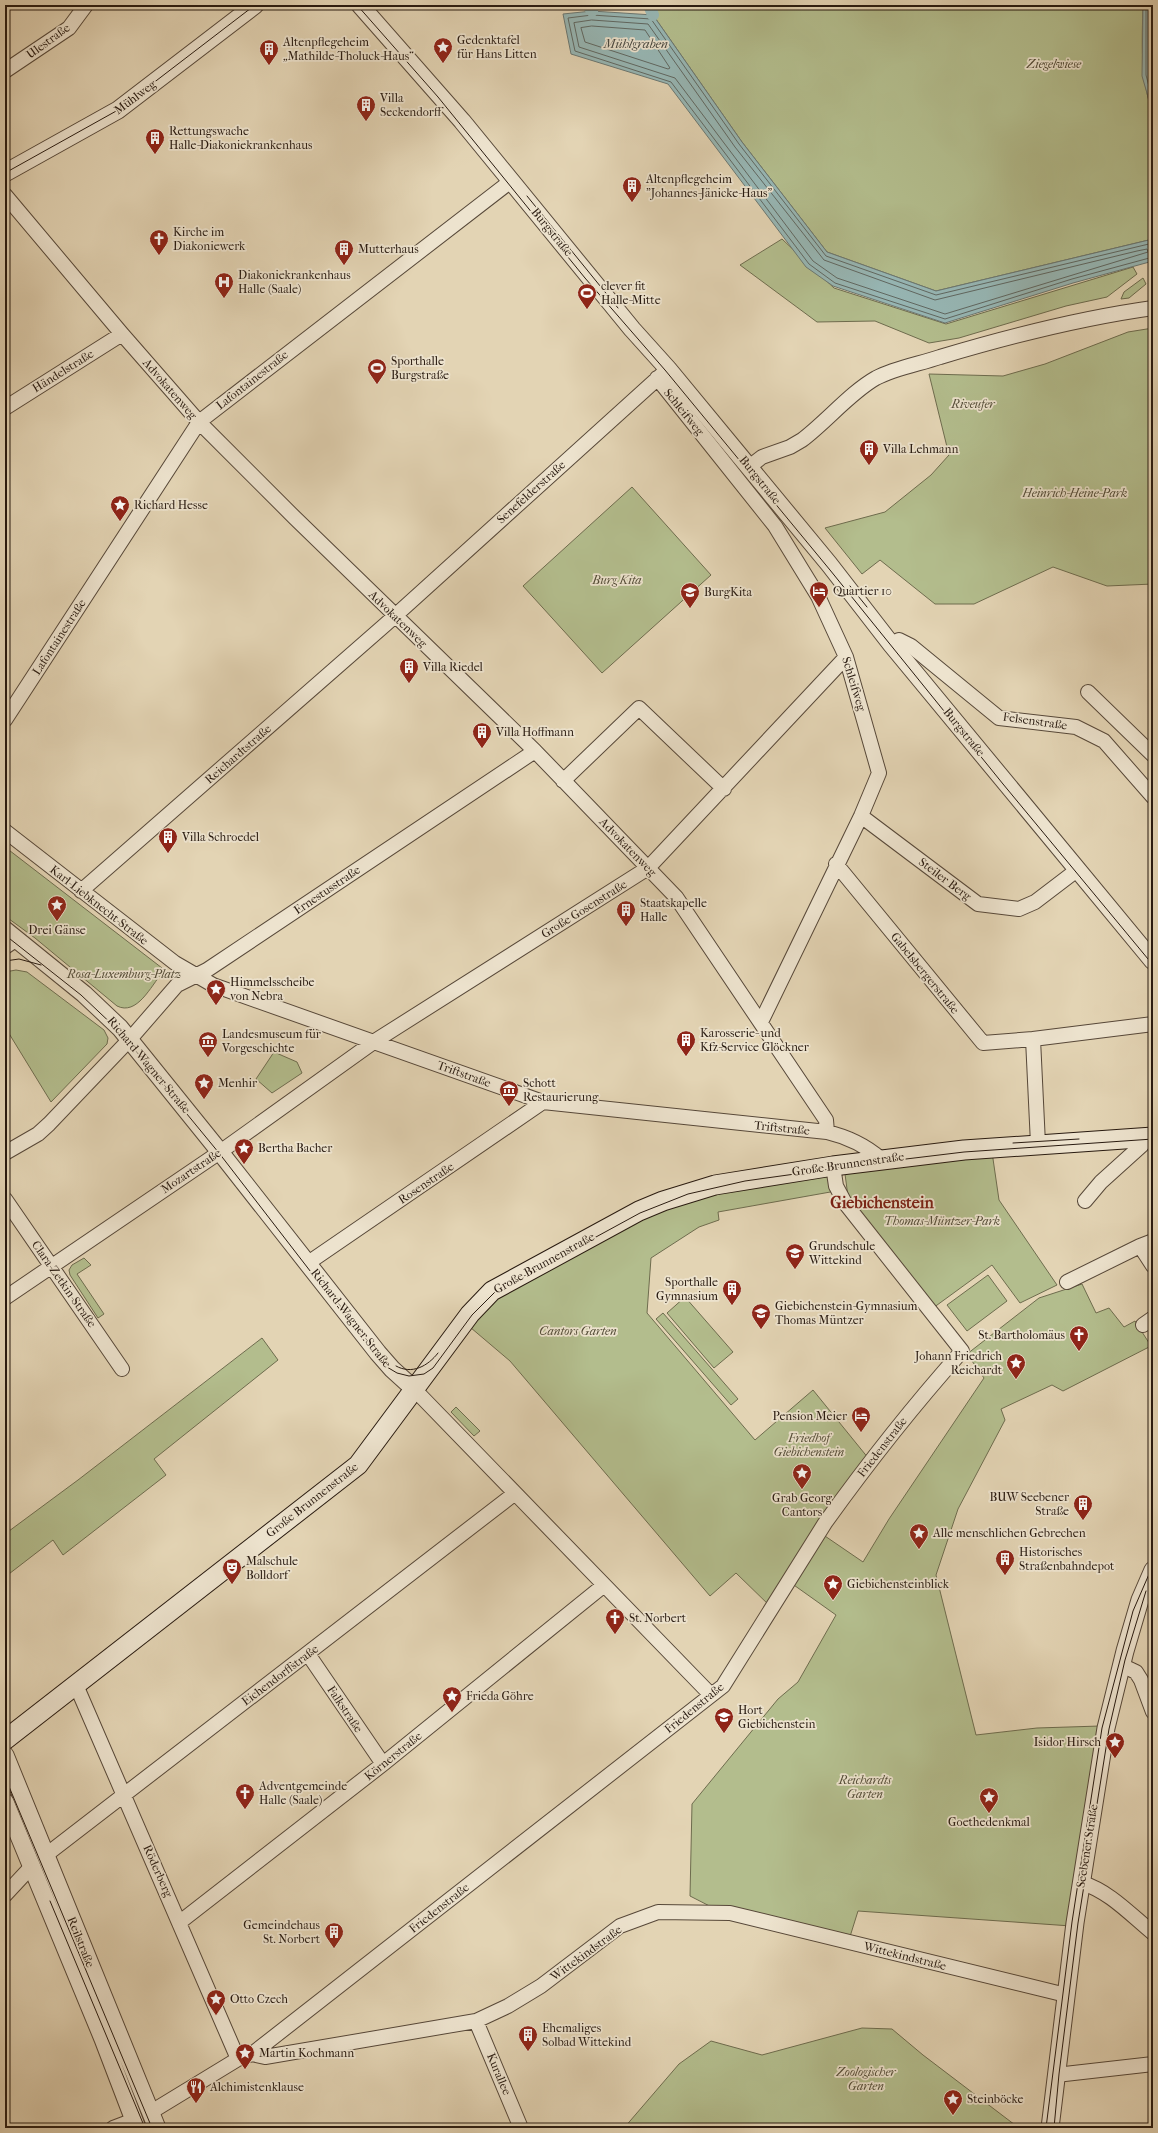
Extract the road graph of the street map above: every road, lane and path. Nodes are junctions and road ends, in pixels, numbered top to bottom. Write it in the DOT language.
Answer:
graph roads {
  1 [pos="86,5"];
  2 [pos="255,5"];
  3 [pos="360,5"];
  4 [pos="5,71"];
  5 [pos="5,173"];
  6 [pos="511,181"];
  7 [pos="5,195"];
  8 [pos="1153,308"];
  9 [pos="122,334"];
  10 [pos="662,373"];
  11 [pos="5,408"];
  12 [pos="199,422"];
  13 [pos="749,467"];
  14 [pos="395,616"];
  15 [pos="891,644"];
  16 [pos="846,657"];
  17 [pos="1088,692"];
  18 [pos="5,720"];
  19 [pos="535,751"];
  20 [pos="1153,756"];
  21 [pos="563,781"];
  22 [pos="724,788"];
  23 [pos="1153,796"];
  24 [pos="861,816"];
  25 [pos="5,831"];
  26 [pos="836,864"];
  27 [pos="648,868"];
  28 [pos="1077,870"];
  29 [pos="81,891"];
  30 [pos="9,939"];
  31 [pos="1153,962"];
  32 [pos="195,976"];
  33 [pos="761,1022"];
  34 [pos="1153,1024"];
  35 [pos="129,1039"];
  36 [pos="1033,1039"];
  37 [pos="375,1041"];
  38 [pos="543,1102"];
  39 [pos="827,1132"];
  40 [pos="1148,1137"];
  41 [pos="1038,1144"];
  42 [pos="220,1152"];
  43 [pos="5,1153"];
  44 [pos="881,1159"];
  45 [pos="833,1166"];
  46 [pos="5,1199"];
  47 [pos="1085,1201"];
  48 [pos="1146,1243"];
  49 [pos="308,1263"];
  50 [pos="52,1266"];
  51 [pos="1153,1266"];
  52 [pos="1068,1282"];
  53 [pos="5,1298"];
  54 [pos="122,1369"];
  55 [pos="414,1390"];
  56 [pos="514,1494"];
  57 [pos="1153,1570"];
  58 [pos="603,1586"];
  59 [pos="308,1654"];
  60 [pos="1121,1665"];
  61 [pos="76,1685"];
  62 [pos="711,1695"];
  63 [pos="1153,1712"];
  64 [pos="5,1740"];
  65 [pos="5,1755"];
  66 [pos="383,1764"];
  67 [pos="124,1794"];
  68 [pos="5,1802"];
  69 [pos="46,1854"];
  70 [pos="32,1866"];
  71 [pos="1082,1883"];
  72 [pos="5,1896"];
  73 [pos="180,1922"];
  74 [pos="1153,1933"];
  75 [pos="1066,1995"];
  76 [pos="476,2021"];
  77 [pos="252,2054"];
  78 [pos="238,2059"];
  79 [pos="1153,2064"];
  80 [pos="1056,2074"];
  81 [pos="151,2112"];
  82 [pos="135,2124"];
  83 [pos="113,2128"];
  84 [pos="157,2128"];
  85 [pos="521,2128"];
  86 [pos="1050,2128"];
  1 -- 4 [label="street, Ulestraße"];
  2 -- 5 [label="street, Mühlweg"];
  3 -- 6 [label="street, Burgstraße"];
  6 -- 10 [label="street, Burgstraße"];
  6 -- 12 [label="street, Lafontainestraße"];
  7 -- 9 [label="street, Advokatenweg"];
  8 -- 13 [label="street"];
  9 -- 11 [label="street, Händelstraße"];
  9 -- 12 [label="street, Advokatenweg"];
  10 -- 13 [label="street, Burgstraße"];
  10 -- 14 [label="street, Senefelderstraße"];
  10 -- 16 [label="street, Schleifweg"];
  12 -- 14 [label="street, Advokatenweg"];
  12 -- 18 [label="street, Lafontainestraße"];
  13 -- 15 [label="street, Burgstraße"];
  14 -- 19 [label="street, Advokatenweg"];
  14 -- 29 [label="street, Reichardtstraße"];
  15 -- 23 [label="street, Felsenstraße"];
  15 -- 28 [label="street, Burgstraße"];
  16 -- 22 [label="street, Große Gosenstraße"];
  16 -- 24 [label="street, Schleifweg"];
  17 -- 20 [label="street"];
  19 -- 21 [label="street, Advokatenweg"];
  19 -- 32 [label="street, Ernestusstraße"];
  21 -- 22 [label="street"];
  21 -- 27 [label="street, Advokatenweg"];
  22 -- 27 [label="street, Große Gosenstraße"];
  24 -- 26 [label="street, Schleifweg"];
  24 -- 28 [label="street, Steiler Berg"];
  25 -- 29 [label="street, Karl-Liebknecht-Straße"];
  26 -- 33 [label="street, Schleifweg"];
  26 -- 36 [label="street, Gabelsbergerstraße"];
  27 -- 33 [label="street, Advokatenweg"];
  27 -- 37 [label="street, Große Gosenstraße"];
  28 -- 31 [label="street, Burgstraße"];
  29 -- 32 [label="street, Karl-Liebknecht-Straße"];
  30 -- 35 [label="street, Richard-Wagner-Straße"];
  32 -- 35 [label="street, Ernestusstraße"];
  32 -- 37 [label="street, Triftstraße"];
  33 -- 39 [label="street, Advokatenweg"];
  34 -- 36 [label="street, Gabelsbergerstraße"];
  35 -- 42 [label="street, Richard-Wagner-Straße"];
  35 -- 43 [label="street, Ernestusstraße"];
  36 -- 41 [label="street"];
  37 -- 38 [label="street, Triftstraße"];
  37 -- 42 [label="street, Mozartstraße"];
  38 -- 39 [label="street, Triftstraße"];
  38 -- 49 [label="street, Rosenstraße"];
  39 -- 44 [label="street, Triftstraße"];
  40 -- 41 [label="main road, Große Brunnenstraße"];
  40 -- 47 [label="street"];
  41 -- 44 [label="main road, Große Brunnenstraße"];
  42 -- 49 [label="street, Richard-Wagner-Straße"];
  42 -- 50 [label="street, Mozartstraße"];
  44 -- 45 [label="main road, Große Brunnenstraße"];
  45 -- 55 [label="main road, Große Brunnenstraße"];
  45 -- 62 [label="street, Friedenstraße"];
  46 -- 50 [label="street, Clara-Zetkin-Straße"];
  48 -- 51 [label="street"];
  48 -- 52 [label="street"];
  49 -- 55 [label="street, Richard-Wagner-Straße"];
  50 -- 53 [label="street, Mozartstraße"];
  50 -- 54 [label="street, Clara-Zetkin-Straße"];
  55 -- 56 [label="street, Richard-Wagner-Straße"];
  55 -- 61 [label="main road, Große Brunnenstraße"];
  56 -- 58 [label="street, Richard-Wagner-Straße"];
  56 -- 59 [label="street, Eichendorffstraße"];
  57 -- 60 [label="street, Seebener Straße"];
  58 -- 62 [label="street, Richard-Wagner-Straße"];
  58 -- 66 [label="street, Körnerstraße"];
  59 -- 66 [label="street, Falkstraße"];
  59 -- 67 [label="street, Eichendorffstraße"];
  60 -- 63 [label="street"];
  60 -- 71 [label="street, Seebener Straße"];
  61 -- 64 [label="main road, Große Brunnenstraße"];
  61 -- 67 [label="street, Röderberg"];
  62 -- 77 [label="street, Friedenstraße"];
  65 -- 69 [label="street, Reilstraße"];
  66 -- 73 [label="street, Körnerstraße"];
  67 -- 69 [label="street, Eichendorffstraße"];
  67 -- 73 [label="street, Röderberg"];
  68 -- 70 [label="street, Reilstraße"];
  69 -- 81 [label="street, Reilstraße"];
  70 -- 72 [label="street"];
  70 -- 82 [label="street, Reilstraße"];
  71 -- 74 [label="street"];
  71 -- 75 [label="street, Seebener Straße"];
  73 -- 78 [label="street, Röderberg"];
  75 -- 76 [label="street, Wittekindstraße"];
  75 -- 80 [label="street, Seebener Straße"];
  76 -- 77 [label="street, Wittekindstraße"];
  76 -- 85 [label="street, Kurallee"];
  77 -- 78 [label="street, Friedenstraße"];
  78 -- 81 [label="street, Friedenstraße"];
  79 -- 80 [label="street"];
  80 -- 86 [label="street, Seebener Straße"];
  81 -- 84 [label="street, Reilstraße"];
  82 -- 83 [label="street"];
}
